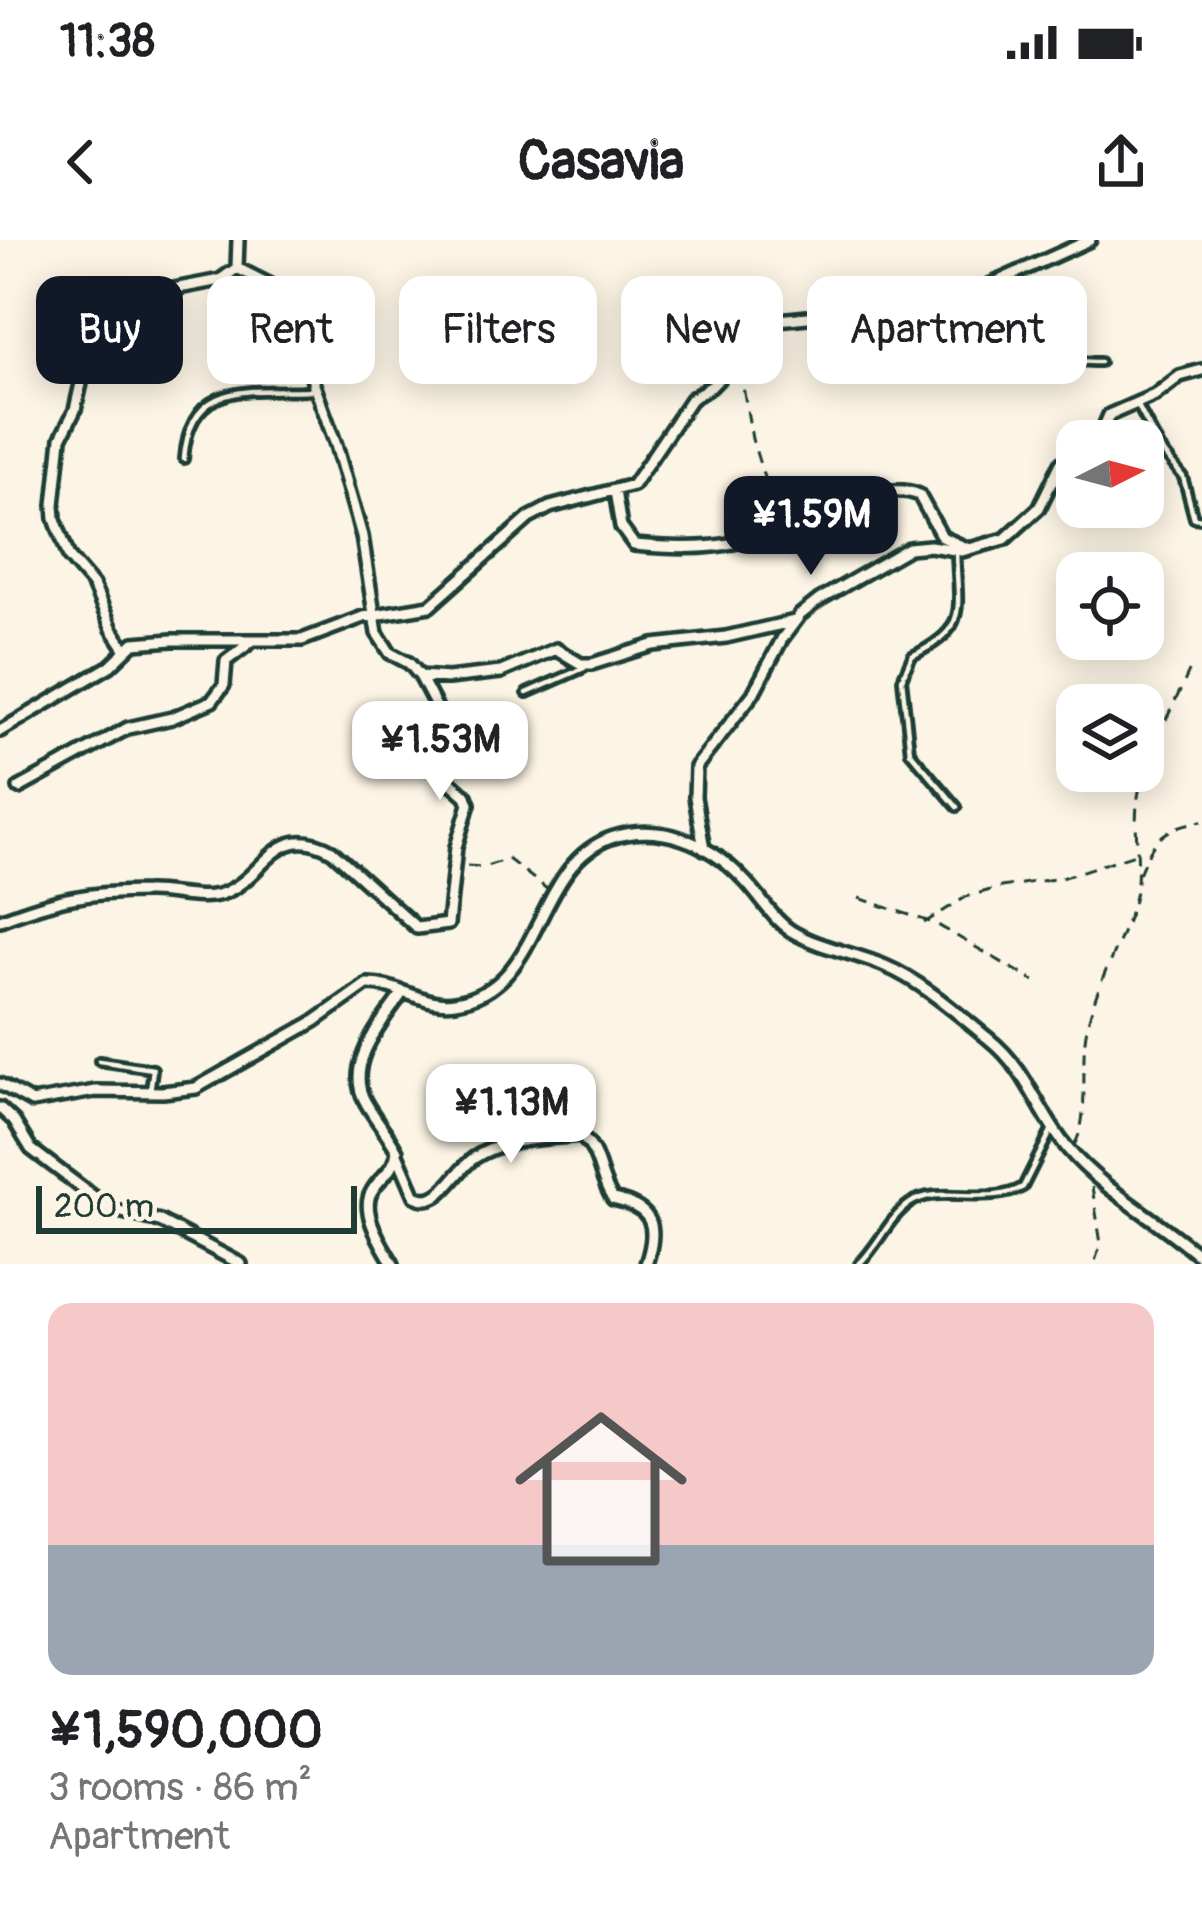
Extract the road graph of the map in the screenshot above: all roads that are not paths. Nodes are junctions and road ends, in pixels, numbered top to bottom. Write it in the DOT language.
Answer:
graph roads {
  1 [pos="238,240"];
  2 [pos="1090,240"];
  3 [pos="237,268"];
  4 [pos="1007,276"];
  5 [pos="807,317"];
  6 [pos="1087,361"];
  7 [pos="1100,362"];
  8 [pos="1202,370"];
  9 [pos="315,390"];
  10 [pos="1137,404"];
  11 [pos="1107,420"];
  12 [pos="184,459"];
  13 [pos="1056,472"];
  14 [pos="615,490"];
  15 [pos="1202,519"];
  16 [pos="969,549"];
  17 [pos="956,550"];
  18 [pos="374,615"];
  19 [pos="795,621"];
  20 [pos="251,642"];
  21 [pos="126,650"];
  22 [pos="588,664"];
  23 [pos="420,676"];
  24 [pos="527,693"];
  25 [pos="0,731"];
  26 [pos="19,788"];
  27 [pos="957,807"];
  28 [pos="704,849"];
  29 [pos="0,920"];
  30 [pos="403,992"];
  31 [pos="99,1060"];
  32 [pos="0,1084"];
  33 [pos="150,1092"];
  34 [pos="0,1108"];
  35 [pos="1053,1126"];
  36 [pos="397,1154"];
  37 [pos="1202,1258"];
  38 [pos="241,1264"];
  39 [pos="393,1264"];
  40 [pos="646,1264"];
  41 [pos="859,1264"];
  1 -- 3 [label="street"];
  2 -- 4 [label="street"];
  3 -- 9 [label="street"];
  3 -- 21 [label="street"];
  5 -- 14 [label="street"];
  6 -- 7 [label="lane"];
  8 -- 10 [label="street"];
  9 -- 12 [label="lane"];
  9 -- 18 [label="street"];
  10 -- 11 [label="street"];
  10 -- 15 [label="lane"];
  13 -- 16 [label="street"];
  14 -- 16 [label="street"];
  14 -- 18 [label="street"];
  16 -- 17 [label="street"];
  17 -- 19 [label="street"];
  17 -- 27 [label="lane"];
  18 -- 20 [label="street"];
  18 -- 23 [label="street"];
  19 -- 22 [label="street"];
  19 -- 28 [label="street"];
  20 -- 21 [label="street"];
  20 -- 26 [label="street"];
  21 -- 25 [label="street"];
  22 -- 23 [label="street"];
  22 -- 24 [label="lane"];
  23 -- 29 [label="street"];
  28 -- 30 [label="street"];
  28 -- 35 [label="street"];
  30 -- 33 [label="street"];
  30 -- 36 [label="street"];
  31 -- 33 [label="lane"];
  32 -- 33 [label="street"];
  34 -- 38 [label="street"];
  35 -- 37 [label="street"];
  35 -- 41 [label="lane"];
  36 -- 39 [label="street"];
  36 -- 40 [label="street"];
}
